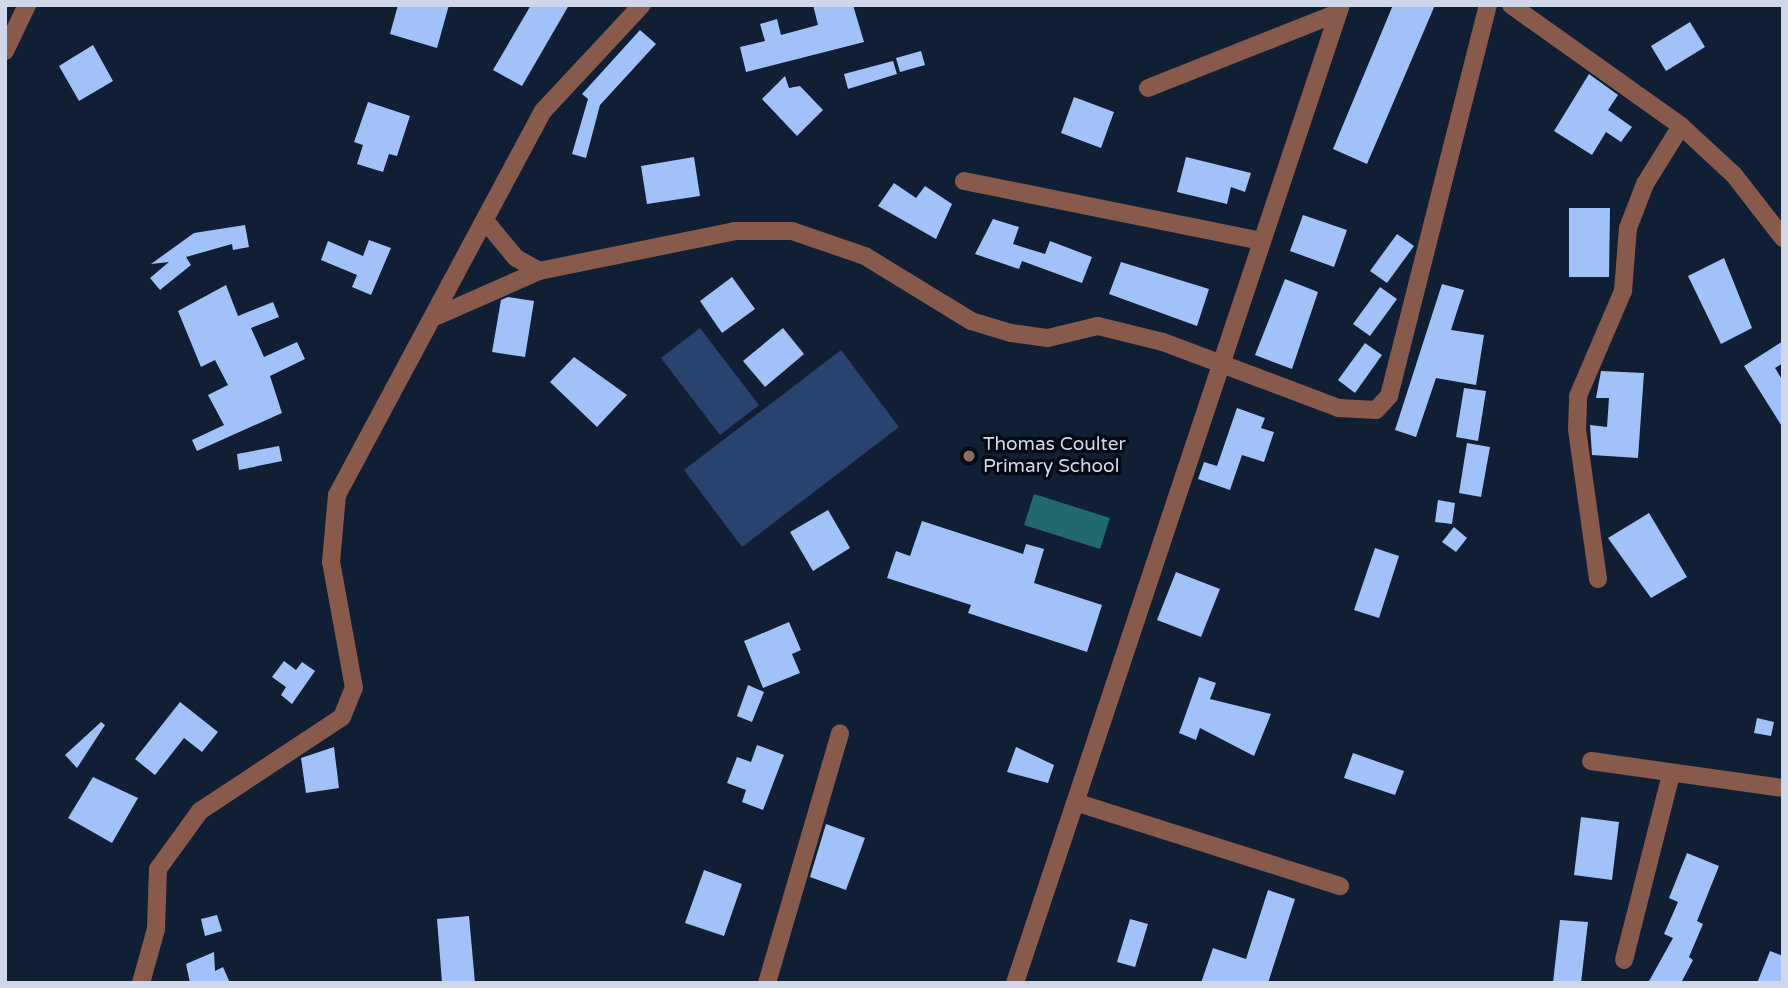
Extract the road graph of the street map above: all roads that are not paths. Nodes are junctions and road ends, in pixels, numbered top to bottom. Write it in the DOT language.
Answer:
graph roads {
  1 [pos="27,5"];
  2 [pos="642,5"];
  3 [pos="1488,5"];
  4 [pos="1511,5"];
  5 [pos="1338,9"];
  6 [pos="5,51"];
  7 [pos="1148,88"];
  8 [pos="1681,126"];
  9 [pos="964,181"];
  10 [pos="487,223"];
  11 [pos="1783,239"];
  12 [pos="1262,241"];
  13 [pos="539,271"];
  14 [pos="437,316"];
  15 [pos="1220,363"];
  16 [pos="1598,579"];
  17 [pos="840,733"];
  18 [pos="1591,761"];
  19 [pos="1671,774"];
  20 [pos="1783,788"];
  21 [pos="1078,803"];
  22 [pos="1340,886"];
  23 [pos="1624,960"];
  24 [pos="141,983"];
  25 [pos="766,983"];
  26 [pos="1015,983"];
  1 -- 6 [label="street"];
  2 -- 10 [label="street"];
  3 -- 15 [label="street"];
  4 -- 8 [label="street"];
  5 -- 7 [label="street"];
  5 -- 12 [label="street"];
  8 -- 11 [label="street"];
  8 -- 16 [label="street"];
  9 -- 12 [label="street"];
  10 -- 13 [label="street"];
  10 -- 14 [label="street"];
  12 -- 15 [label="street"];
  13 -- 14 [label="street"];
  13 -- 15 [label="street"];
  14 -- 24 [label="street"];
  15 -- 21 [label="street"];
  17 -- 25 [label="street"];
  18 -- 19 [label="street"];
  19 -- 20 [label="street"];
  19 -- 23 [label="street"];
  21 -- 22 [label="street"];
  21 -- 26 [label="street"];
}
